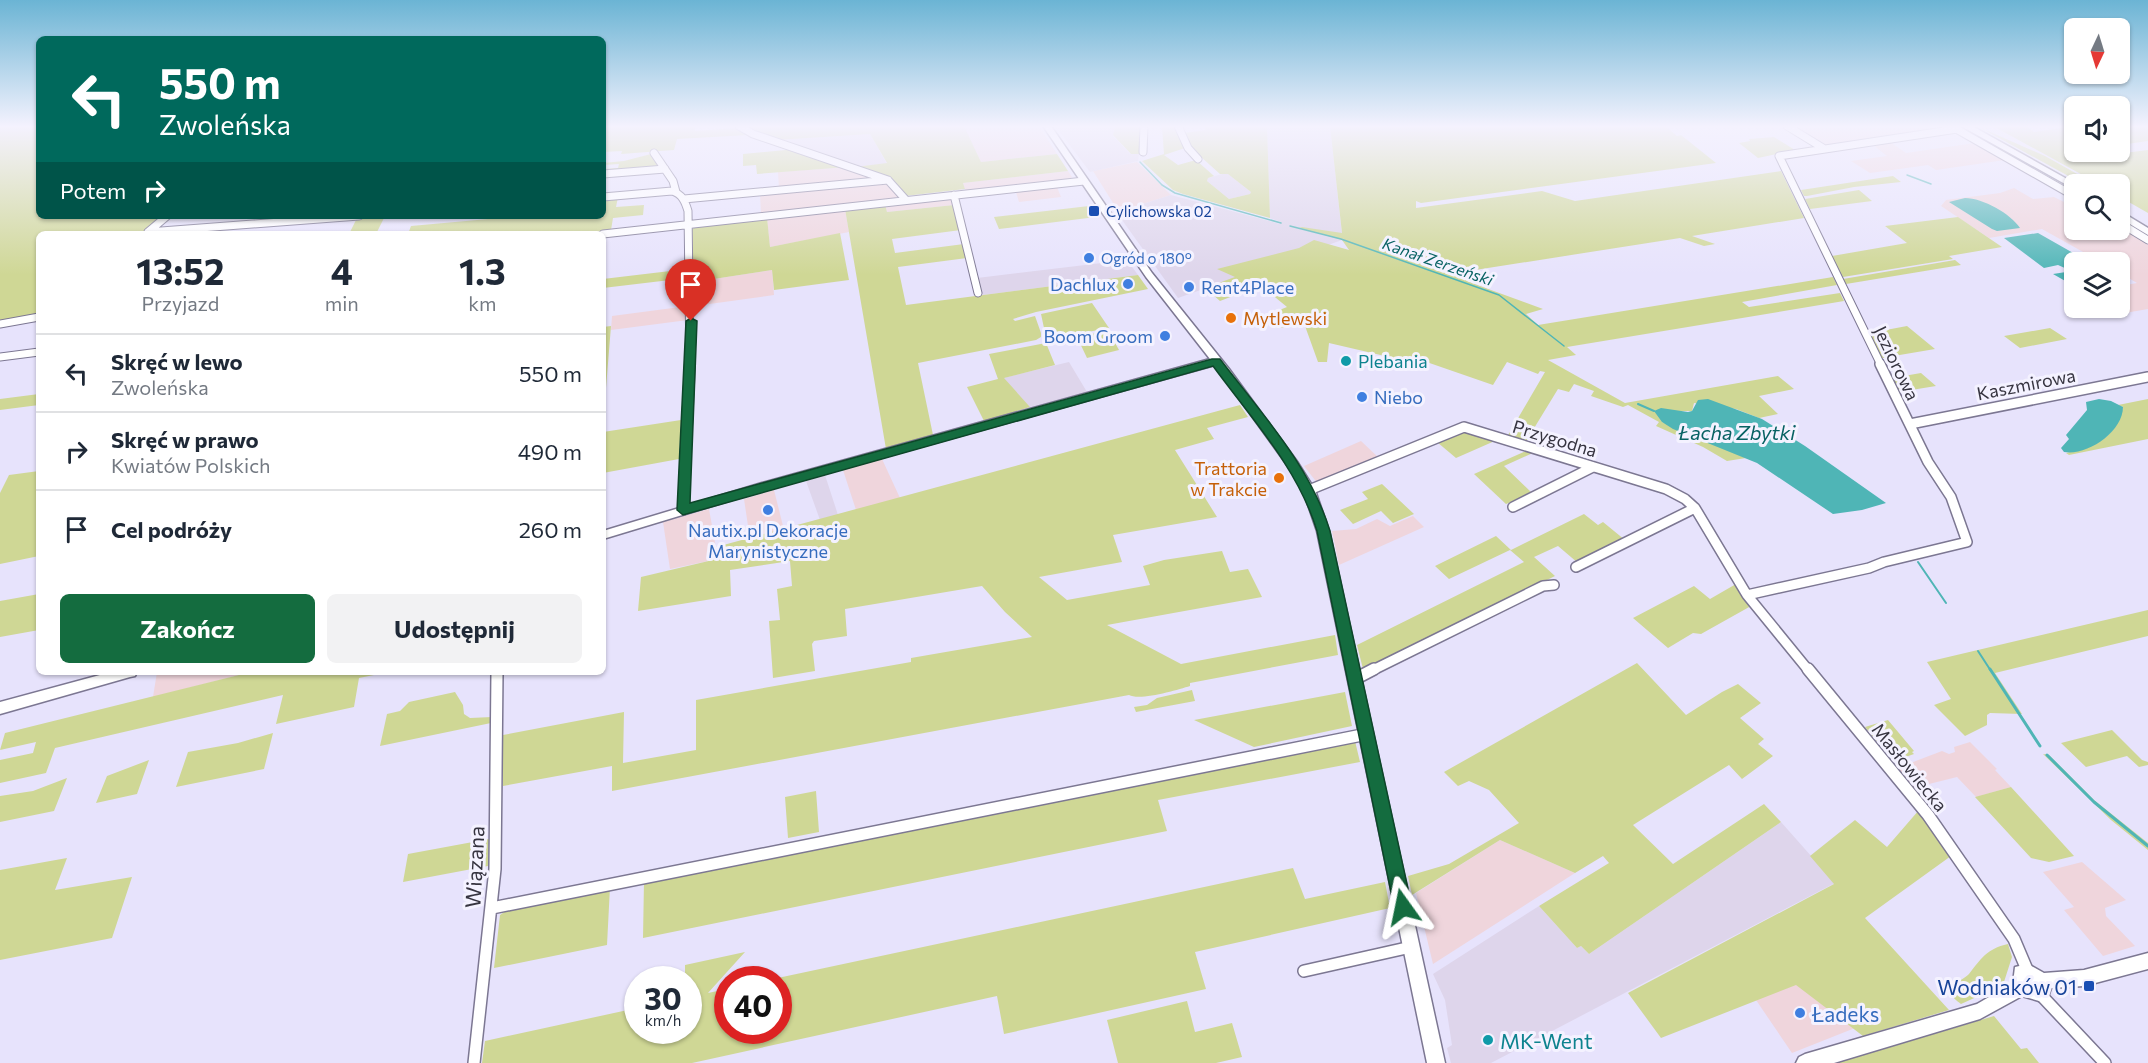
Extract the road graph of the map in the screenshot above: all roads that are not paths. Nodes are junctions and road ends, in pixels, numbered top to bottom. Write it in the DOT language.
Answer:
graph roads {
  1 [pos="671,176"];
  2 [pos="875,176"];
  3 [pos="1080,176"];
  4 [pos="1789,176"];
  5 [pos="2040,176"];
  6 [pos="2050,176"];
  7 [pos="888,180"];
  8 [pos="1084,181"];
  9 [pos="2064,183"];
  10 [pos="2064,190"];
  11 [pos="676,192"];
  12 [pos="954,195"];
  13 [pos="606,196"];
  14 [pos="684,199"];
  15 [pos="906,200"];
  16 [pos="2130,215"];
  17 [pos="163,219"];
  18 [pos="324,219"];
  19 [pos="2130,220"];
  20 [pos="688,224"];
  21 [pos="2148,226"];
  22 [pos="2130,229"];
  23 [pos="149,231"];
  24 [pos="186,231"];
  25 [pos="2148,231"];
  26 [pos="606,234"];
  27 [pos="2148,240"];
  28 [pos="978,292"];
  29 [pos="36,318"];
  30 [pos="0,324"];
  31 [pos="36,352"];
  32 [pos="0,357"];
  33 [pos="1216,361"];
  34 [pos="2148,377"];
  35 [pos="1910,424"];
  36 [pos="1593,467"];
  37 [pos="1309,490"];
  38 [pos="1513,507"];
  39 [pos="1695,508"];
  40 [pos="683,510"];
  41 [pos="606,534"];
  42 [pos="1576,567"];
  43 [pos="1554,585"];
  44 [pos="1747,595"];
  45 [pos="119,675"];
  46 [pos="497,675"];
  47 [pos="1355,679"];
  48 [pos="0,708"];
  49 [pos="1367,734"];
  50 [pos="492,908"];
  51 [pos="1411,946"];
  52 [pos="2148,961"];
  53 [pos="1304,971"];
  54 [pos="2033,983"];
  55 [pos="474,1063"];
  56 [pos="1436,1063"];
  57 [pos="1805,1063"];
  58 [pos="2104,1063"];
  1 -- 11 [label="street"];
  2 -- 7 [label="street"];
  3 -- 8 [label="street"];
  4 -- 35 [label="street, Jeziorowa"];
  5 -- 10 [label="street"];
  6 -- 9 [label="street"];
  7 -- 14 [label="street"];
  7 -- 15 [label="street"];
  8 -- 12 [label="street"];
  8 -- 33 [label="street"];
  11 -- 13 [label="street"];
  11 -- 14 [label="street"];
  12 -- 15 [label="street"];
  12 -- 28 [label="street"];
  14 -- 20 [label="street"];
  15 -- 20 [label="street"];
  16 -- 21 [label="street"];
  17 -- 23 [label="street"];
  18 -- 24 [label="street"];
  19 -- 25 [label="street"];
  20 -- 26 [label="street"];
  20 -- 40 [label="street"];
  22 -- 27 [label="street"];
  29 -- 30 [label="street"];
  31 -- 32 [label="street"];
  33 -- 37 [label="street"];
  33 -- 40 [label="street"];
  34 -- 35 [label="street, Kaszmirowa"];
  35 -- 44 [label="street, Jeziorowa"];
  36 -- 37 [label="street, Przygodna"];
  36 -- 38 [label="street"];
  36 -- 39 [label="street, Przygodna"];
  37 -- 47 [label="street"];
  39 -- 42 [label="street"];
  39 -- 44 [label="street, Przygodna"];
  40 -- 41 [label="street"];
  43 -- 47 [label="street"];
  44 -- 54 [label="street, Masłowiecka"];
  45 -- 48 [label="street"];
  46 -- 50 [label="street, Wiązana"];
  47 -- 49 [label="street"];
  49 -- 50 [label="street"];
  49 -- 51 [label="street"];
  50 -- 55 [label="street, Wiązana"];
  51 -- 53 [label="street"];
  51 -- 56 [label="street"];
  52 -- 54 [label="street"];
  54 -- 57 [label="street"];
  54 -- 58 [label="street, Masłowiecka"];
}
